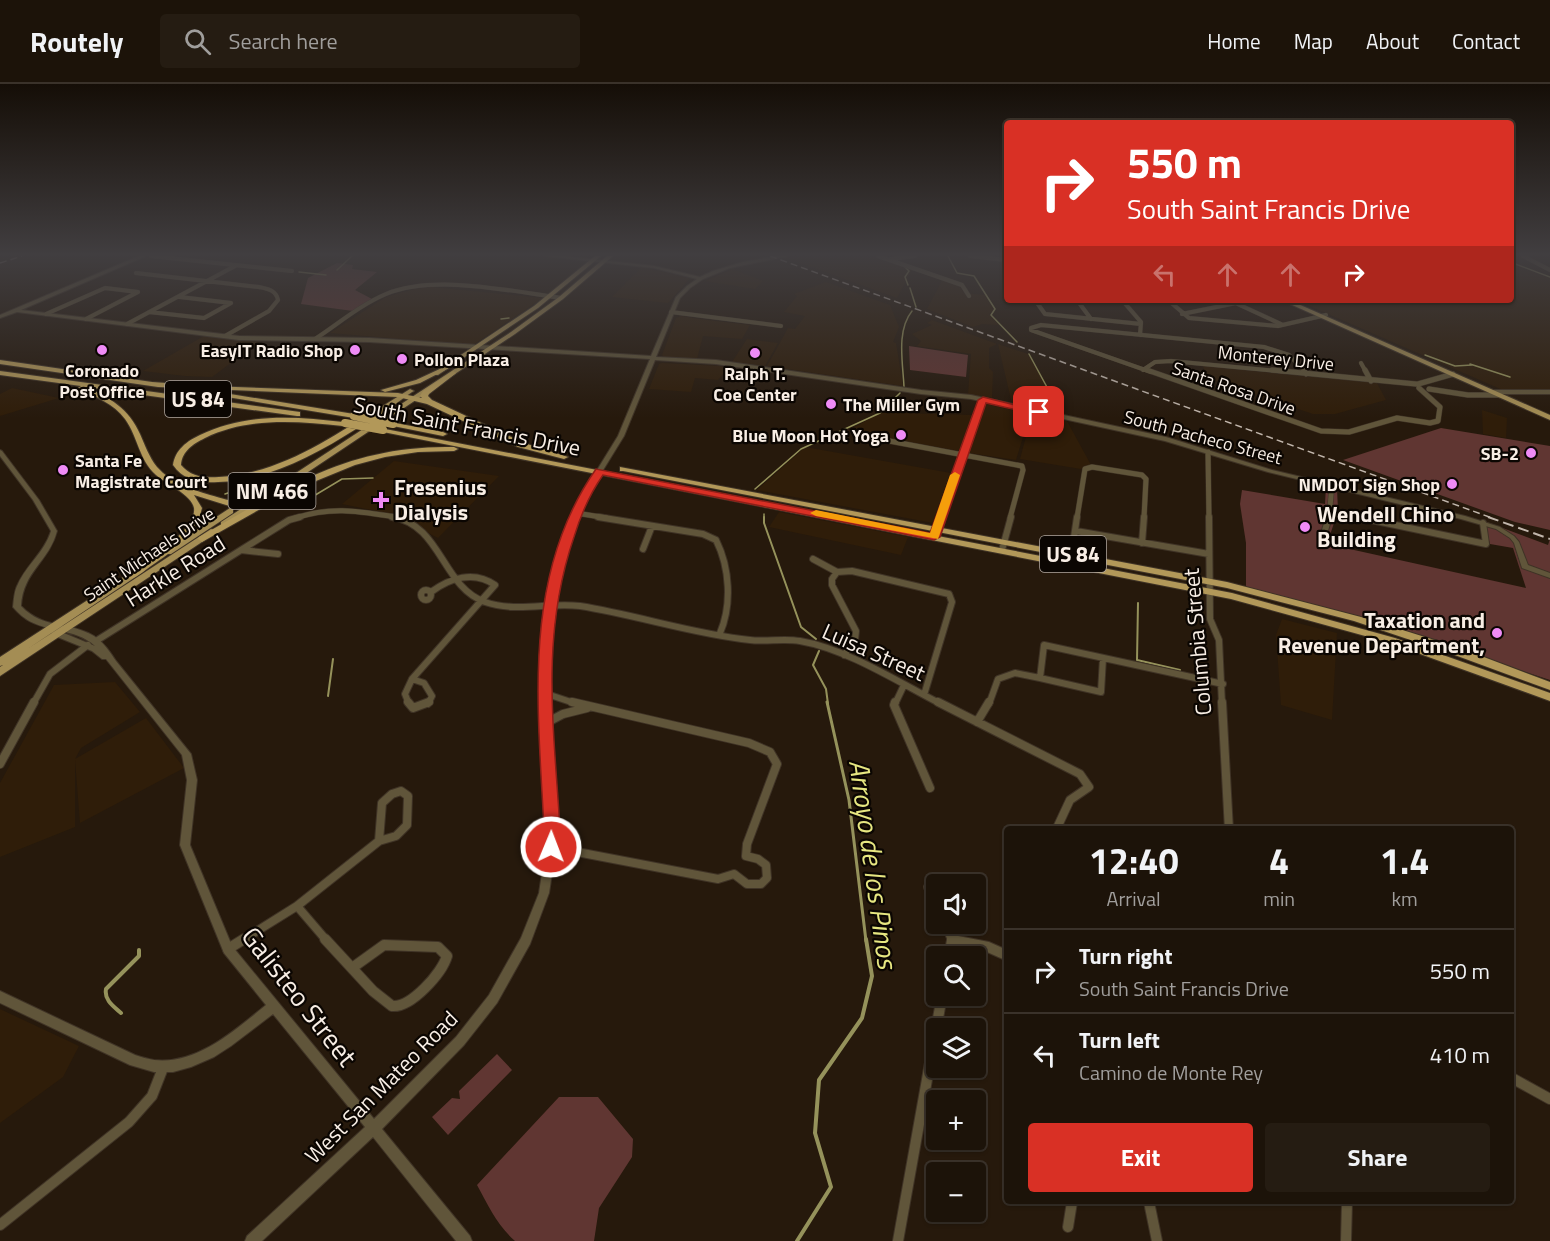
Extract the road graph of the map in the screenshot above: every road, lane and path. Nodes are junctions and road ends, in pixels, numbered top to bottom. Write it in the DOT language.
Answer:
graph roads {
  1 [pos="55,310"];
  2 [pos="103,310"];
  3 [pos="153,310"];
  4 [pos="218,310"];
  5 [pos="270,310"];
  6 [pos="360,310"];
  7 [pos="531,310"];
  8 [pos="544,310"];
  9 [pos="1042,310"];
  10 [pos="1084,310"];
  11 [pos="1130,310"];
  12 [pos="1178,310"];
  13 [pos="1202,310"];
  14 [pos="1251,310"];
  15 [pos="1309,310"];
  16 [pos="1312,310"];
  17 [pos="19,311"];
  18 [pos="149,312"];
  19 [pos="671,312"];
  20 [pos="46,314"];
  21 [pos="1182,314"];
  22 [pos="1324,316"];
  23 [pos="0,318"];
  24 [pos="86,319"];
  25 [pos="1091,319"];
  26 [pos="127,324"];
  27 [pos="1141,324"];
  28 [pos="1283,325"];
  29 [pos="781,326"];
  30 [pos="1140,335"];
  31 [pos="225,336"];
  32 [pos="315,339"];
  33 [pos="477,347"];
  34 [pos="489,349"];
  35 [pos="654,359"];
  36 [pos="2,362"];
  37 [pos="1361,363"];
  38 [pos="446,368"];
  39 [pos="1143,370"];
  40 [pos="0,373"];
  41 [pos="453,373"];
  42 [pos="1306,374"];
  43 [pos="1453,374"];
  44 [pos="50,380"];
  45 [pos="1371,381"];
  46 [pos="153,384"];
  47 [pos="1423,387"];
  48 [pos="343,391"];
  49 [pos="1550,392"];
  50 [pos="1499,393"];
  51 [pos="403,396"];
  52 [pos="413,398"];
  53 [pos="983,400"];
  54 [pos="429,402"];
  55 [pos="383,409"];
  56 [pos="1550,416"];
  57 [pos="344,423"];
  58 [pos="884,440"];
  59 [pos="0,452"];
  60 [pos="1208,452"];
  61 [pos="508,454"];
  62 [pos="963,454"];
  63 [pos="564,457"];
  64 [pos="602,468"];
  65 [pos="1332,485"];
  66 [pos="178,486"];
  67 [pos="264,497"];
  68 [pos="238,506"];
  69 [pos="1331,511"];
  70 [pos="576,513"];
  71 [pos="1484,523"];
  72 [pos="652,525"];
  73 [pos="1076,531"];
  74 [pos="936,532"];
  75 [pos="1323,537"];
  76 [pos="202,539"];
  77 [pos="1142,543"];
  78 [pos="1003,545"];
  79 [pos="643,549"];
  80 [pos="241,550"];
  81 [pos="278,554"];
  82 [pos="1209,554"];
  83 [pos="813,559"];
  84 [pos="1072,559"];
  85 [pos="837,572"];
  86 [pos="131,576"];
  87 [pos="1550,576"];
  88 [pos="455,579"];
  89 [pos="1209,586"];
  90 [pos="431,592"];
  91 [pos="479,600"];
  92 [pos="549,608"];
  93 [pos="60,630"];
  94 [pos="720,633"];
  95 [pos="92,643"];
  96 [pos="844,655"];
  97 [pos="1103,658"];
  98 [pos="0,662"];
  99 [pos="0,672"];
  100 [pos="1040,678"];
  101 [pos="412,679"];
  102 [pos="1222,684"];
  103 [pos="904,685"];
  104 [pos="1550,686"];
  105 [pos="544,693"];
  106 [pos="924,695"];
  107 [pos="1550,697"];
  108 [pos="589,708"];
  109 [pos="977,722"];
  110 [pos="546,723"];
  111 [pos="0,764"];
  112 [pos="930,788"];
  113 [pos="1058,826"];
  114 [pos="1229,826"];
  115 [pos="379,841"];
  116 [pos="551,847"];
  117 [pos="297,906"];
  118 [pos="949,934"];
  119 [pos="952,940"];
  120 [pos="951,946"];
  121 [pos="228,949"];
  122 [pos="1004,954"];
  123 [pos="352,968"];
  124 [pos="0,997"];
  125 [pos="274,1006"];
  126 [pos="940,1006"];
  127 [pos="163,1068"];
  128 [pos="1514,1079"];
  129 [pos="1550,1099"];
  130 [pos="374,1127"];
  131 [pos="1072,1204"];
  132 [pos="1149,1204"];
  133 [pos="1347,1204"];
  134 [pos="0,1225"];
  135 [pos="1068,1227"];
  136 [pos="252,1241"];
  137 [pos="465,1241"];
  138 [pos="898,1241"];
  139 [pos="1156,1241"];
  140 [pos="1346,1241"];
  1 -- 20 [label="street"];
  2 -- 24 [label="street"];
  3 -- 18 [label="street"];
  4 -- 18 [label="street"];
  5 -- 31 [label="street"];
  6 -- 32 [label="street"];
  7 -- 33 [label="main road, Saint Michaels Drive / NM 466"];
  8 -- 34 [label="main road, Saint Michaels Drive / NM 466"];
  9 -- 25 [label="street"];
  10 -- 25 [label="street"];
  11 -- 27 [label="street"];
  12 -- 21 [label="street"];
  13 -- 21 [label="street"];
  14 -- 28 [label="street"];
  15 -- 22 [label="main road"];
  16 -- 22 [label="main road"];
  17 -- 20 [label="street, South Pacheco Street"];
  17 -- 23 [label="street"];
  18 -- 26 [label="street"];
  19 -- 29 [label="street"];
  19 -- 35 [label="street, West San Mateo Road"];
  20 -- 24 [label="street, South Pacheco Street"];
  21 -- 28 [label="street"];
  22 -- 28 [label="street"];
  22 -- 43 [label="main road"];
  22 -- 50 [label="main road"];
  24 -- 26 [label="street, South Pacheco Street"];
  25 -- 27 [label="street"];
  26 -- 31 [label="street, South Pacheco Street"];
  27 -- 30 [label="street"];
  30 -- 39 [label="street, Santa Rosa Drive"];
  30 -- 42 [label="street"];
  31 -- 32 [label="street, South Pacheco Street"];
  32 -- 33 [label="street, South Pacheco Street"];
  33 -- 34 [label="street, South Pacheco Street"];
  33 -- 38 [label="main road, Saint Michaels Drive / NM 466"];
  34 -- 35 [label="street, South Pacheco Street"];
  34 -- 41 [label="main road, Saint Michaels Drive / NM 466"];
  35 -- 53 [label="street, South Pacheco Street"];
  35 -- 64 [label="street, West San Mateo Road"];
  36 -- 46 [label="highway, South Saint Francis Drive / US 84"];
  37 -- 45 [label="street"];
  38 -- 48 [label="highway"];
  38 -- 51 [label="main road, Saint Michaels Drive / NM 466"];
  39 -- 42 [label="street, Monterey Drive"];
  39 -- 47 [label="street, Santa Rosa Drive"];
  40 -- 44 [label="highway, South Saint Francis Drive / US 84"];
  41 -- 52 [label="main road, Saint Michaels Drive / NM 466"];
  41 -- 54 [label="highway"];
  42 -- 45 [label="street, Monterey Drive"];
  43 -- 47 [label="street"];
  43 -- 50 [label="main road"];
  44 -- 57 [label="highway, South Saint Francis Drive / US 84"];
  44 -- 66 [label="highway"];
  45 -- 47 [label="street, Monterey Drive"];
  46 -- 48 [label="highway"];
  46 -- 63 [label="highway, South Saint Francis Drive / US 84, bridge"];
  47 -- 50 [label="street, Monterey Drive"];
  48 -- 51 [label="highway"];
  49 -- 50 [label="street"];
  50 -- 56 [label="main road"];
  51 -- 52 [label="highway"];
  51 -- 55 [label="main road, Saint Michaels Drive / NM 466"];
  52 -- 54 [label="highway"];
  52 -- 67 [label="main road, Saint Michaels Drive / NM 466"];
  53 -- 60 [label="street, South Pacheco Street"];
  53 -- 62 [label="street"];
  54 -- 63 [label="highway"];
  55 -- 57 [label="highway"];
  55 -- 68 [label="main road, Saint Michaels Drive / NM 466"];
  57 -- 61 [label="highway, South Saint Francis Drive / US 84, bridge"];
  58 -- 62 [label="street"];
  59 -- 93 [label="street, Galisteo Street"];
  60 -- 65 [label="street, South Pacheco Street"];
  60 -- 82 [label="street, Columbia Street"];
  61 -- 64 [label="highway, South Saint Francis Drive / US 84"];
  61 -- 76 [label="highway"];
  62 -- 74 [label="street"];
  62 -- 78 [label="street"];
  63 -- 64 [label="highway, South Saint Francis Drive / US 84"];
  64 -- 70 [label="street, West San Mateo Road"];
  64 -- 74 [label="highway, South Saint Francis Drive / US 84"];
  65 -- 69 [label="street"];
  65 -- 71 [label="street, South Pacheco Street"];
  66 -- 68 [label="highway"];
  66 -- 86 [label="highway"];
  67 -- 68 [label="highway"];
  67 -- 76 [label="main road, Saint Michaels Drive / NM 466"];
  68 -- 86 [label="main road, Saint Michaels Drive / NM 466"];
  69 -- 71 [label="street"];
  69 -- 75 [label="street"];
  70 -- 72 [label="street"];
  70 -- 92 [label="street, West San Mateo Road"];
  71 -- 87 [label="street, South Pacheco Street"];
  72 -- 79 [label="street"];
  72 -- 94 [label="street"];
  73 -- 77 [label="street"];
  73 -- 77 [label="street"];
  73 -- 84 [label="street"];
  74 -- 78 [label="highway, South Saint Francis Drive / US 84"];
  76 -- 93 [label="main road, Saint Michaels Drive / NM 466"];
  77 -- 82 [label="street"];
  78 -- 84 [label="highway, South Saint Francis Drive / US 84"];
  80 -- 81 [label="street, Harkle Road"];
  80 -- 88 [label="street"];
  80 -- 95 [label="street, Harkle Road"];
  82 -- 89 [label="street, Columbia Street"];
  83 -- 85 [label="street"];
  84 -- 89 [label="highway, South Saint Francis Drive / US 84"];
  85 -- 96 [label="street"];
  85 -- 106 [label="street"];
  86 -- 93 [label="main road, Saint Michaels Drive / NM 466"];
  88 -- 90 [label="street"];
  88 -- 91 [label="street"];
  88 -- 91 [label="street"];
  89 -- 102 [label="street, Columbia Street"];
  89 -- 104 [label="highway, South Saint Francis Drive / US 84"];
  89 -- 107 [label="highway, South Saint Francis Drive / US 84"];
  91 -- 92 [label="street, Luisa Street"];
  91 -- 101 [label="street"];
  92 -- 94 [label="street, Luisa Street"];
  92 -- 105 [label="street, West San Mateo Road"];
  93 -- 95 [label="street, Galisteo Street"];
  93 -- 98 [label="main road, Saint Michaels Drive / NM 466"];
  93 -- 99 [label="main road, Saint Michaels Drive / NM 466"];
  94 -- 96 [label="street, Luisa Street"];
  95 -- 111 [label="street, Harkle Road"];
  95 -- 121 [label="street, Galisteo Street"];
  96 -- 103 [label="street, Luisa Street"];
  97 -- 100 [label="street"];
  97 -- 100 [label="street"];
  97 -- 102 [label="street"];
  100 -- 109 [label="street"];
  101 -- 101 [label="street"];
  102 -- 114 [label="street, Columbia Street"];
  103 -- 106 [label="street, Luisa Street"];
  103 -- 112 [label="street"];
  105 -- 108 [label="street"];
  105 -- 110 [label="street, West San Mateo Road"];
  106 -- 109 [label="street, Luisa Street"];
  108 -- 110 [label="street"];
  108 -- 116 [label="street"];
  109 -- 113 [label="street, Luisa Street"];
  110 -- 116 [label="street, West San Mateo Road"];
  115 -- 115 [label="street"];
  115 -- 117 [label="street"];
  116 -- 130 [label="street, West San Mateo Road"];
  117 -- 121 [label="street"];
  117 -- 123 [label="street"];
  118 -- 119 [label="street"];
  119 -- 120 [label="street"];
  119 -- 122 [label="street"];
  121 -- 125 [label="street, Galisteo Street"];
  123 -- 123 [label="street"];
  124 -- 127 [label="street"];
  125 -- 127 [label="street"];
  125 -- 130 [label="street, Galisteo Street"];
  126 -- 138 [label="street"];
  127 -- 134 [label="street"];
  128 -- 129 [label="street"];
  130 -- 136 [label="street, West San Mateo Road"];
  130 -- 137 [label="street, Galisteo Street"];
  131 -- 135 [label="street"];
  132 -- 139 [label="street"];
  133 -- 140 [label="street"];
}
